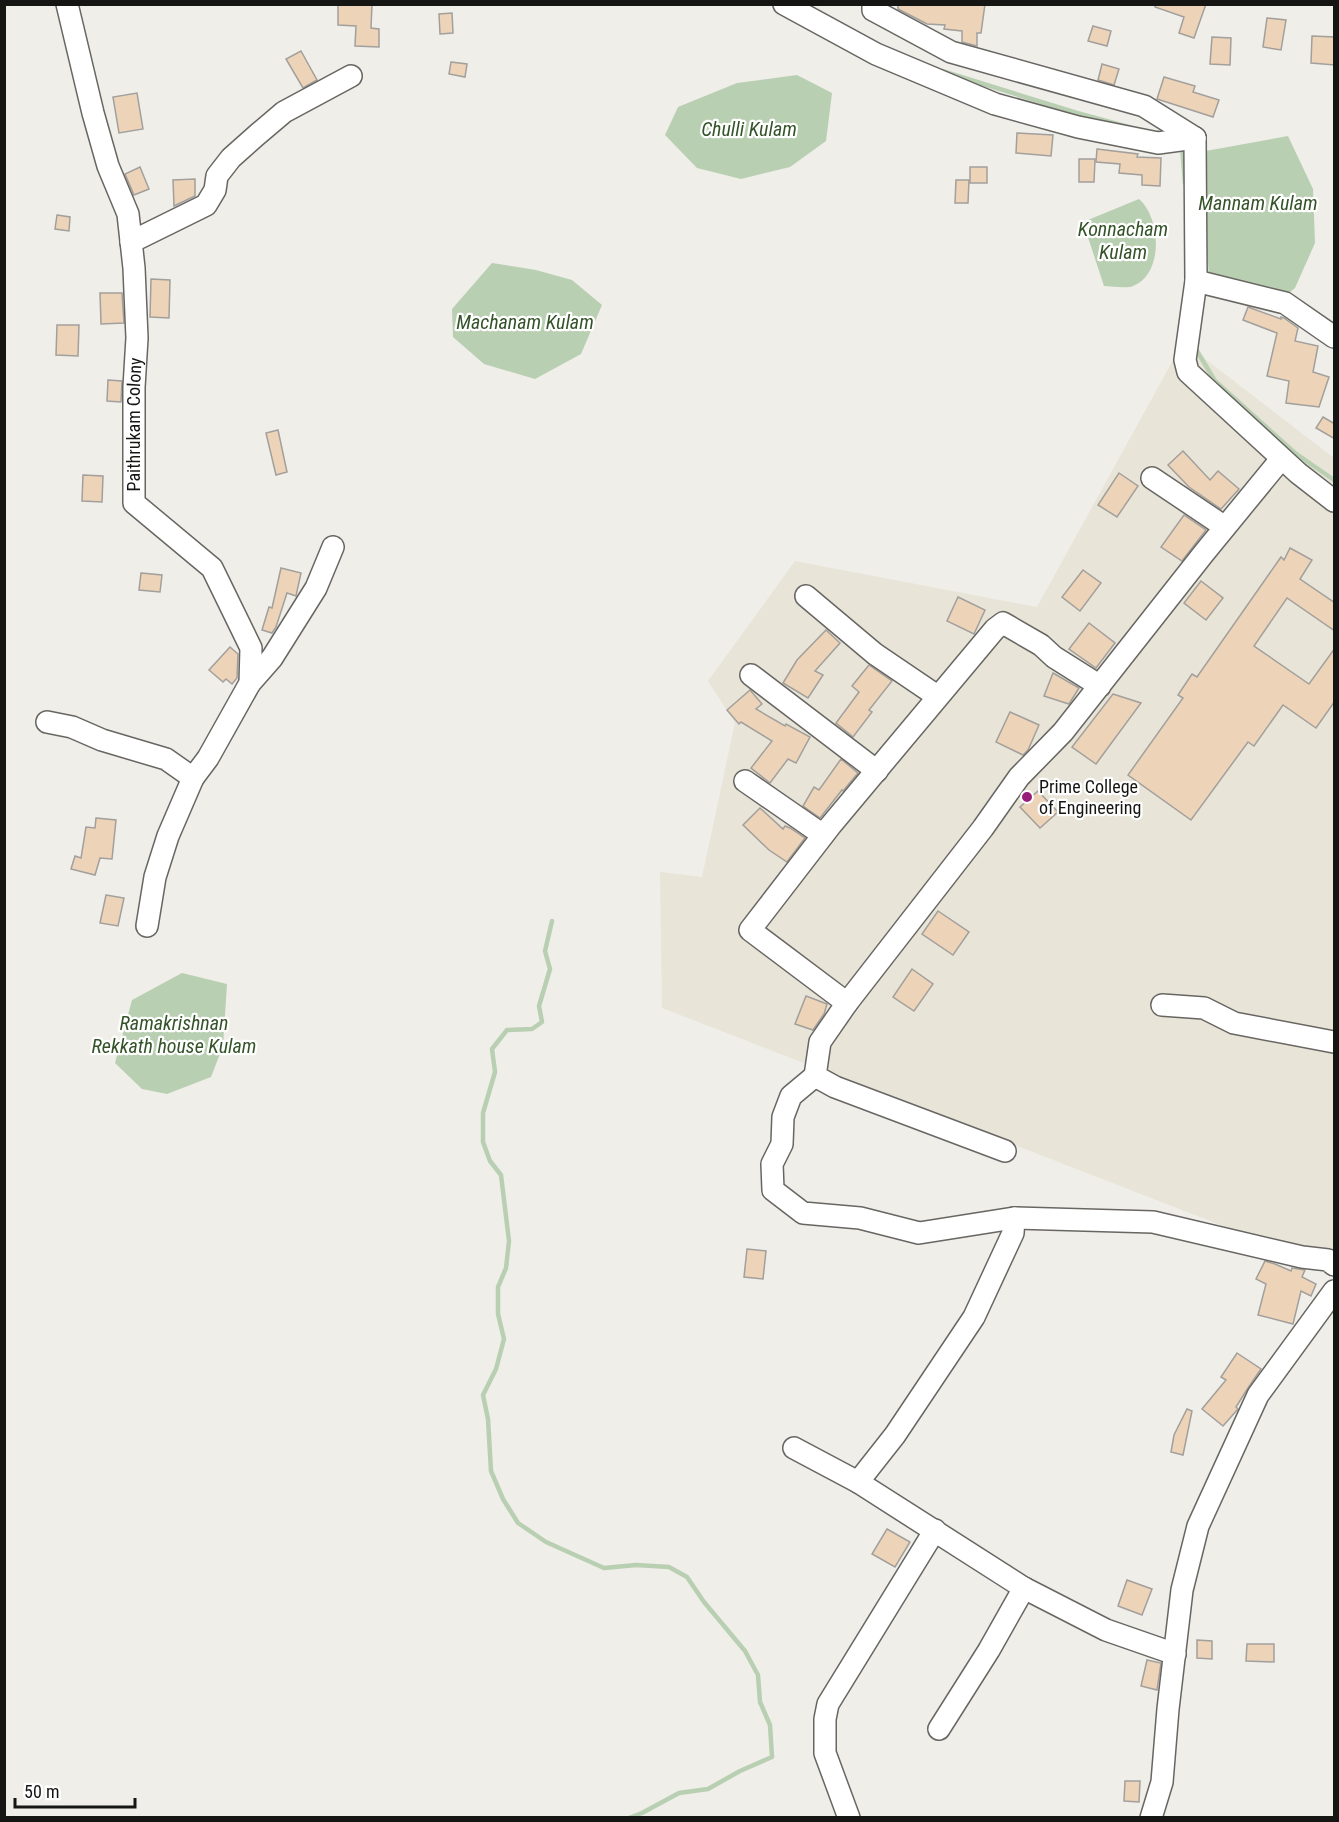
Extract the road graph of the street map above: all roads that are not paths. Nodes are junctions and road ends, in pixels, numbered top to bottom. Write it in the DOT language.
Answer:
graph roads {
  1 [pos="67,4"];
  2 [pos="784,4"];
  3 [pos="873,4"];
  4 [pos="351,76"];
  5 [pos="1186,139"];
  6 [pos="131,242"];
  7 [pos="1196,281"];
  8 [pos="1335,337"];
  9 [pos="1281,459"];
  10 [pos="1152,478"];
  11 [pos="1335,501"];
  12 [pos="1225,527"];
  13 [pos="333,547"];
  14 [pos="806,596"];
  15 [pos="251,648"];
  16 [pos="272,658"];
  17 [pos="752,675"];
  18 [pos="250,683"];
  19 [pos="1100,686"];
  20 [pos="938,696"];
  21 [pos="47,722"];
  22 [pos="877,771"];
  23 [pos="193,778"];
  24 [pos="745,781"];
  25 [pos="822,835"];
  26 [pos="147,926"];
  27 [pos="847,1003"];
  28 [pos="1162,1005"];
  29 [pos="1335,1041"];
  30 [pos="815,1076"];
  31 [pos="1005,1151"];
  32 [pos="1014,1218"];
  33 [pos="1335,1264"];
  34 [pos="1335,1291"];
  35 [pos="794,1448"];
  36 [pos="858,1482"];
  37 [pos="935,1530"];
  38 [pos="1024,1588"];
  39 [pos="1175,1654"];
  40 [pos="939,1729"];
  41 [pos="849,1818"];
  42 [pos="1151,1818"];
  1 -- 6 [label="street, Paithrukam Colony"];
  2 -- 5 [label="street"];
  3 -- 5 [label="street"];
  4 -- 6 [label="street"];
  5 -- 7 [label="street"];
  6 -- 15 [label="street, Paithrukam Colony"];
  7 -- 8 [label="street"];
  7 -- 9 [label="street"];
  9 -- 11 [label="street"];
  9 -- 12 [label="street"];
  10 -- 12 [label="street"];
  12 -- 19 [label="street"];
  13 -- 16 [label="street"];
  14 -- 20 [label="street"];
  15 -- 16 [label="street"];
  15 -- 18 [label="street, Paithrukam Colony"];
  16 -- 18 [label="street"];
  17 -- 22 [label="street"];
  18 -- 23 [label="street, Paithrukam Colony"];
  19 -- 20 [label="street"];
  19 -- 27 [label="street"];
  20 -- 22 [label="street"];
  21 -- 23 [label="street"];
  22 -- 25 [label="street"];
  23 -- 26 [label="street, Paithrukam Colony"];
  24 -- 25 [label="street"];
  25 -- 27 [label="street"];
  27 -- 30 [label="street"];
  28 -- 29 [label="street"];
  30 -- 31 [label="street"];
  30 -- 32 [label="street"];
  32 -- 33 [label="street"];
  32 -- 36 [label="street"];
  34 -- 39 [label="street"];
  35 -- 36 [label="street"];
  36 -- 37 [label="street"];
  37 -- 38 [label="street"];
  37 -- 41 [label="street"];
  38 -- 39 [label="street"];
  38 -- 40 [label="street"];
  39 -- 42 [label="street"];
}
